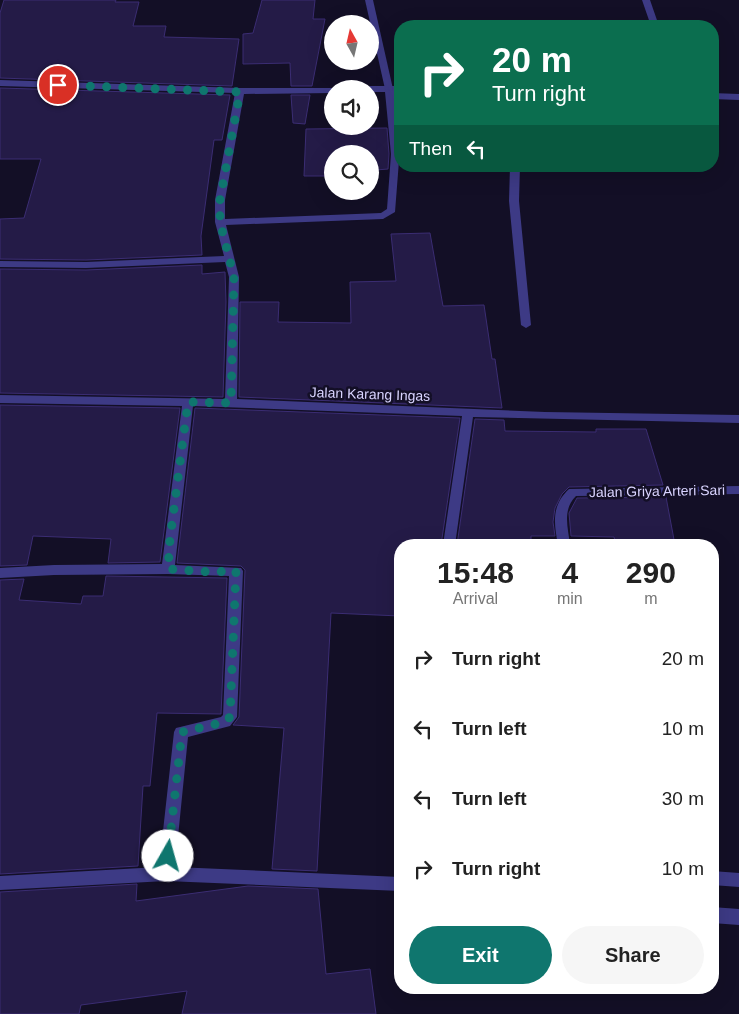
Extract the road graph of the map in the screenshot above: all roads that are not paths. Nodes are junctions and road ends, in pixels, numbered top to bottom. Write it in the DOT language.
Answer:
graph roads {
  1 [pos="369,0"];
  2 [pos="646,0"];
  3 [pos="653,20"];
  4 [pos="0,83"];
  5 [pos="379,89"];
  6 [pos="389,89"];
  7 [pos="394,89"];
  8 [pos="324,90"];
  9 [pos="240,92"];
  10 [pos="719,96"];
  11 [pos="739,97"];
  12 [pos="394,135"];
  13 [pos="395,172"];
  14 [pos="515,172"];
  15 [pos="220,222"];
  16 [pos="230,259"];
  17 [pos="0,264"];
  18 [pos="526,325"];
  19 [pos="0,398"];
  20 [pos="188,402"];
  21 [pos="231,403"];
  22 [pos="468,412"];
  23 [pos="739,419"];
  24 [pos="739,490"];
  25 [pos="450,539"];
  26 [pos="563,539"];
  27 [pos="168,569"];
  28 [pos="0,573"];
  29 [pos="166,874"];
  30 [pos="719,879"];
  31 [pos="739,880"];
  32 [pos="0,883"];
  33 [pos="394,884"];
  34 [pos="719,916"];
  35 [pos="739,917"];
  1 -- 6 [label="street"];
  2 -- 3 [label="street"];
  4 -- 9 [label="street"];
  5 -- 6 [label="street"];
  6 -- 7 [label="street"];
  6 -- 12 [label="street"];
  8 -- 9 [label="street"];
  9 -- 15 [label="street"];
  10 -- 11 [label="street"];
  13 -- 15 [label="street"];
  14 -- 18 [label="street"];
  15 -- 16 [label="street"];
  16 -- 17 [label="street"];
  16 -- 21 [label="street"];
  19 -- 20 [label="street, Jalan Karang Ingas"];
  20 -- 21 [label="street, Jalan Karang Ingas"];
  20 -- 27 [label="street"];
  21 -- 22 [label="street, Jalan Karang Ingas"];
  22 -- 23 [label="street, Jalan Karang Ingas"];
  22 -- 25 [label="street"];
  24 -- 26 [label="street, Jalan Griya Arteri Sari"];
  27 -- 28 [label="street"];
  27 -- 29 [label="street"];
  29 -- 32 [label="street"];
  29 -- 33 [label="street"];
  30 -- 31 [label="street"];
  34 -- 35 [label="street"];
}
